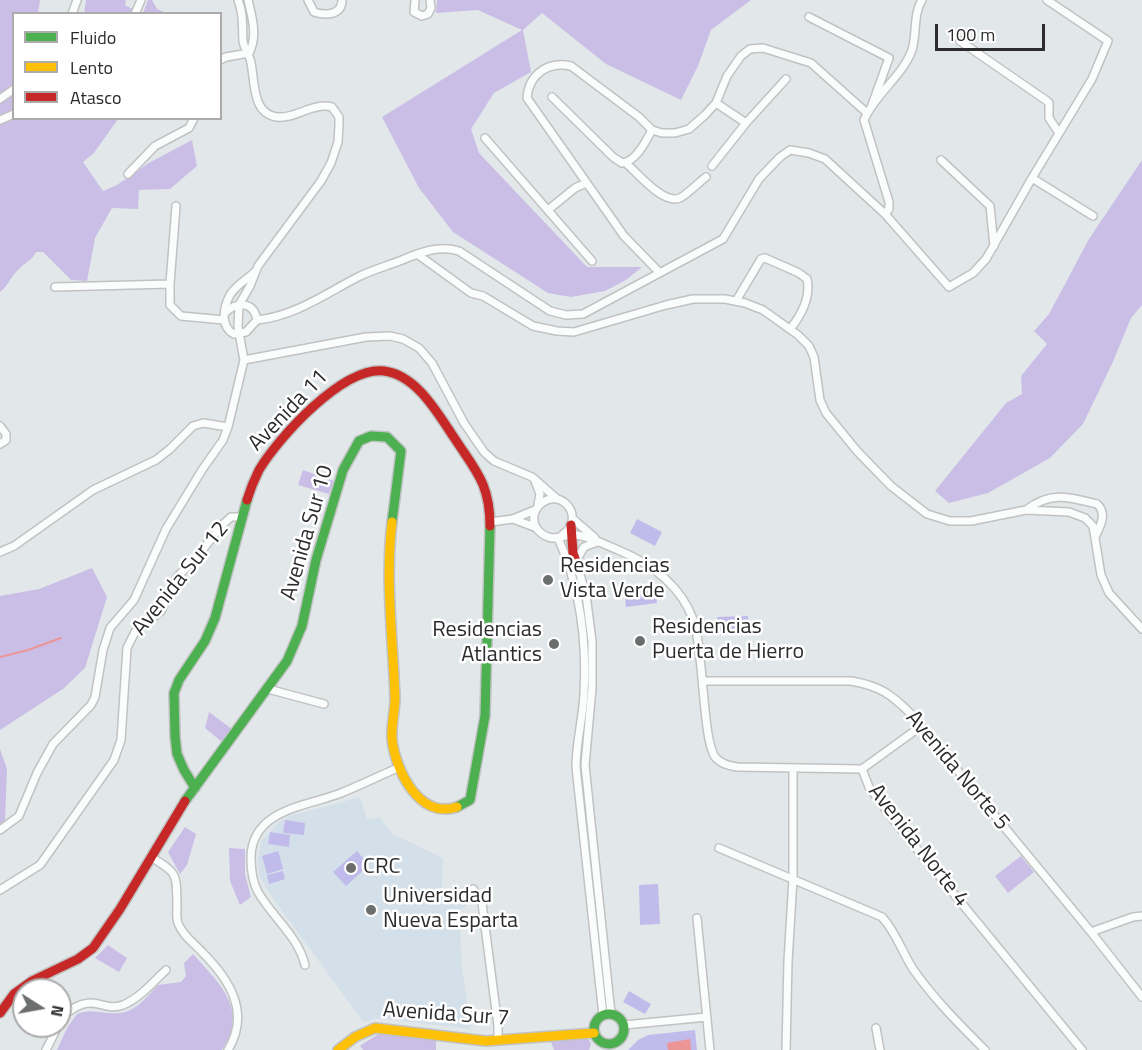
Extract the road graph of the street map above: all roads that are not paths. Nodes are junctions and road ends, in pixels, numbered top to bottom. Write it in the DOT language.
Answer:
graph roads {
  1 [pos="238,0"];
  2 [pos="248,0"];
  3 [pos="309,0"];
  4 [pos="342,0"];
  5 [pos="416,0"];
  6 [pos="430,0"];
  7 [pos="922,0"];
  8 [pos="1047,0"];
  9 [pos="809,17"];
  10 [pos="960,41"];
  11 [pos="249,53"];
  12 [pos="222,59"];
  13 [pos="786,79"];
  14 [pos="552,97"];
  15 [pos="716,103"];
  16 [pos="869,110"];
  17 [pos="193,120"];
  18 [pos="746,123"];
  19 [pos="652,130"];
  20 [pos="1059,133"];
  21 [pos="485,138"];
  22 [pos="941,160"];
  23 [pos="626,163"];
  24 [pos="712,165"];
  25 [pos="128,174"];
  26 [pos="706,177"];
  27 [pos="1032,178"];
  28 [pos="586,183"];
  29 [pos="176,206"];
  30 [pos="548,210"];
  31 [pos="885,214"];
  32 [pos="1093,216"];
  33 [pos="994,246"];
  34 [pos="417,254"];
  35 [pos="592,261"];
  36 [pos="255,272"];
  37 [pos="659,272"];
  38 [pos="170,284"];
  39 [pos="55,287"];
  40 [pos="736,301"];
  41 [pos="239,305"];
  42 [pos="224,317"];
  43 [pos="257,320"];
  44 [pos="790,329"];
  45 [pos="239,334"];
  46 [pos="244,360"];
  47 [pos="0,426"];
  48 [pos="228,427"];
  49 [pos="0,444"];
  50 [pos="532,477"];
  51 [pos="559,500"];
  52 [pos="537,508"];
  53 [pos="1026,510"];
  54 [pos="241,517"];
  55 [pos="513,519"];
  56 [pos="490,522"];
  57 [pos="572,526"];
  58 [pos="537,528"];
  59 [pos="1096,535"];
  60 [pos="559,537"];
  61 [pos="597,542"];
  62 [pos="0,552"];
  63 [pos="576,561"];
  64 [pos="1142,629"];
  65 [pos="704,681"];
  66 [pos="268,689"];
  67 [pos="324,704"];
  68 [pos="920,726"];
  69 [pos="400,767"];
  70 [pos="792,768"];
  71 [pos="862,769"];
  72 [pos="195,788"];
  73 [pos="0,830"];
  74 [pos="719,848"];
  75 [pos="151,857"];
  76 [pos="793,879"];
  77 [pos="473,889"];
  78 [pos="0,890"];
  79 [pos="1142,916"];
  80 [pos="697,918"];
  81 [pos="1091,932"];
  82 [pos="305,965"];
  83 [pos="166,970"];
  84 [pos="1142,997"];
  85 [pos="72,1010"];
  86 [pos="0,1012"];
  87 [pos="607,1014"];
  88 [pos="707,1017"];
  89 [pos="624,1025"];
  90 [pos="876,1028"];
  91 [pos="498,1040"];
  92 [pos="596,1041"];
  93 [pos="612,1047"];
  94 [pos="228,1050"];
  95 [pos="338,1050"];
  96 [pos="710,1050"];
  97 [pos="786,1050"];
  98 [pos="880,1050"];
  99 [pos="985,1050"];
  100 [pos="1082,1050"];
  1 -- 11 [label="street"];
  2 -- 11 [label="street"];
  3 -- 4 [label="street"];
  5 -- 6 [label="street"];
  7 -- 16 [label="street"];
  8 -- 20 [label="street"];
  9 -- 16 [label="street"];
  10 -- 20 [label="street"];
  11 -- 12 [label="street"];
  11 -- 36 [label="street"];
  13 -- 18 [label="street"];
  14 -- 23 [label="street"];
  15 -- 16 [label="street"];
  15 -- 18 [label="street"];
  15 -- 19 [label="street"];
  16 -- 31 [label="street"];
  17 -- 25 [label="street"];
  18 -- 24 [label="street"];
  19 -- 23 [label="street"];
  19 -- 28 [label="street"];
  20 -- 27 [label="street"];
  21 -- 30 [label="street"];
  22 -- 33 [label="street"];
  23 -- 26 [label="street"];
  27 -- 32 [label="street"];
  27 -- 33 [label="street"];
  28 -- 30 [label="street"];
  28 -- 37 [label="street"];
  29 -- 38 [label="street"];
  30 -- 35 [label="street"];
  31 -- 33 [label="street"];
  31 -- 37 [label="street"];
  34 -- 37 [label="street"];
  34 -- 40 [label="street"];
  34 -- 43 [label="street"];
  36 -- 41 [label="street"];
  36 -- 42 [label="street"];
  38 -- 39 [label="street"];
  38 -- 42 [label="street"];
  40 -- 44 [label="street"];
  40 -- 44 [label="street"];
  41 -- 42 [label="street"];
  41 -- 43 [label="street"];
  41 -- 45 [label="street"];
  42 -- 45 [label="street"];
  43 -- 45 [label="street"];
  44 -- 53 [label="street"];
  45 -- 46 [label="street"];
  46 -- 48 [label="street"];
  46 -- 50 [label="street"];
  47 -- 49 [label="street"];
  48 -- 62 [label="street"];
  48 -- 73 [label="street"];
  50 -- 51 [label="street"];
  50 -- 52 [label="street"];
  51 -- 52 [label="street"];
  51 -- 57 [label="street"];
  52 -- 55 [label="street"];
  52 -- 58 [label="street"];
  53 -- 59 [label="street"];
  53 -- 59 [label="street"];
  54 -- 56 [label="street, Avenida 11"];
  54 -- 72 [label="street, Avenida 11"];
  54 -- 78 [label="street, Avenida Sur 12"];
  55 -- 56 [label="street"];
  55 -- 58 [label="street"];
  56 -- 69 [label="street, Avenida Sur 10"];
  57 -- 60 [label="street"];
  57 -- 61 [label="street"];
  57 -- 61 [label="street, Avenida Norte 4"];
  57 -- 63 [label="street"];
  58 -- 60 [label="street"];
  59 -- 64 [label="street"];
  60 -- 87 [label="street"];
  61 -- 63 [label="street"];
  61 -- 65 [label="street, Avenida Norte 4"];
  63 -- 87 [label="street"];
  65 -- 68 [label="street, Avenida Norte 5"];
  65 -- 70 [label="street, Avenida Norte 4"];
  66 -- 67 [label="street"];
  66 -- 69 [label="street, Avenida Sur 10"];
  66 -- 72 [label="street, Avenida Sur 10"];
  68 -- 71 [label="street"];
  68 -- 81 [label="street, Avenida Norte 5"];
  69 -- 82 [label="street"];
  70 -- 71 [label="street, Avenida Norte 4"];
  70 -- 76 [label="street"];
  71 -- 100 [label="street, Avenida Norte 4"];
  72 -- 75 [label="street, Avenida Sur 10"];
  74 -- 76 [label="street"];
  75 -- 86 [label="street, Avenida Sur 10"];
  75 -- 94 [label="street"];
  76 -- 97 [label="street"];
  76 -- 99 [label="street"];
  77 -- 91 [label="street"];
  79 -- 81 [label="street"];
  80 -- 88 [label="street"];
  81 -- 84 [label="street, Avenida Norte 5"];
  83 -- 85 [label="street"];
  87 -- 89 [label="street"];
  87 -- 92 [label="street"];
  88 -- 89 [label="street"];
  88 -- 96 [label="street"];
  89 -- 93 [label="street"];
  90 -- 98 [label="street"];
  91 -- 92 [label="street, Avenida Sur 7"];
  91 -- 95 [label="street, Avenida Sur 7"];
  92 -- 93 [label="street"];
}
